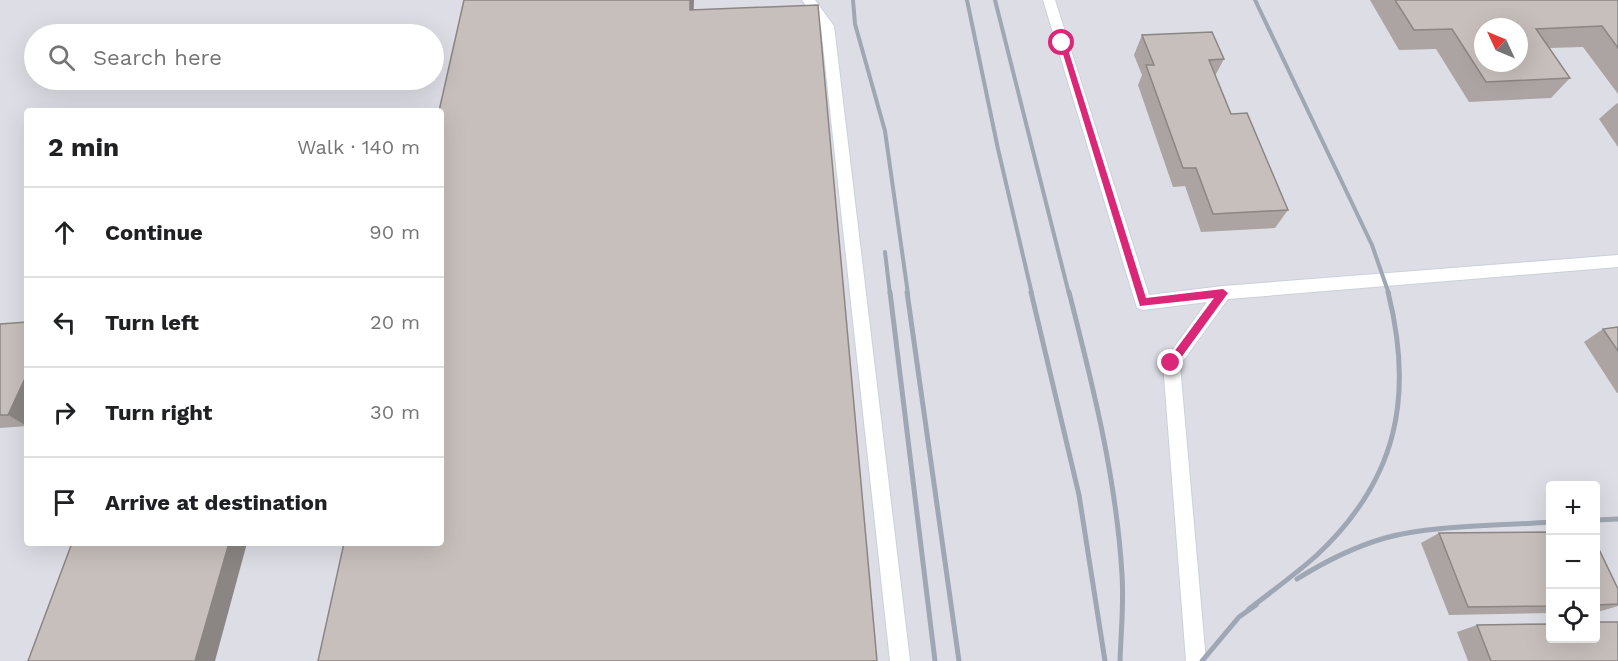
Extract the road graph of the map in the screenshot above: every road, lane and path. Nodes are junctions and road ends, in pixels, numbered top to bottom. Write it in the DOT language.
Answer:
graph roads {
  1 [pos="808,0"];
  2 [pos="1049,0"];
  3 [pos="1618,261"];
  4 [pos="1223,293"];
  5 [pos="900,661"];
  6 [pos="1197,661"];
  1 -- 5 [label="lane"];
  2 -- 4 [label="lane"];
  3 -- 4 [label="lane"];
  4 -- 6 [label="lane"];
}
